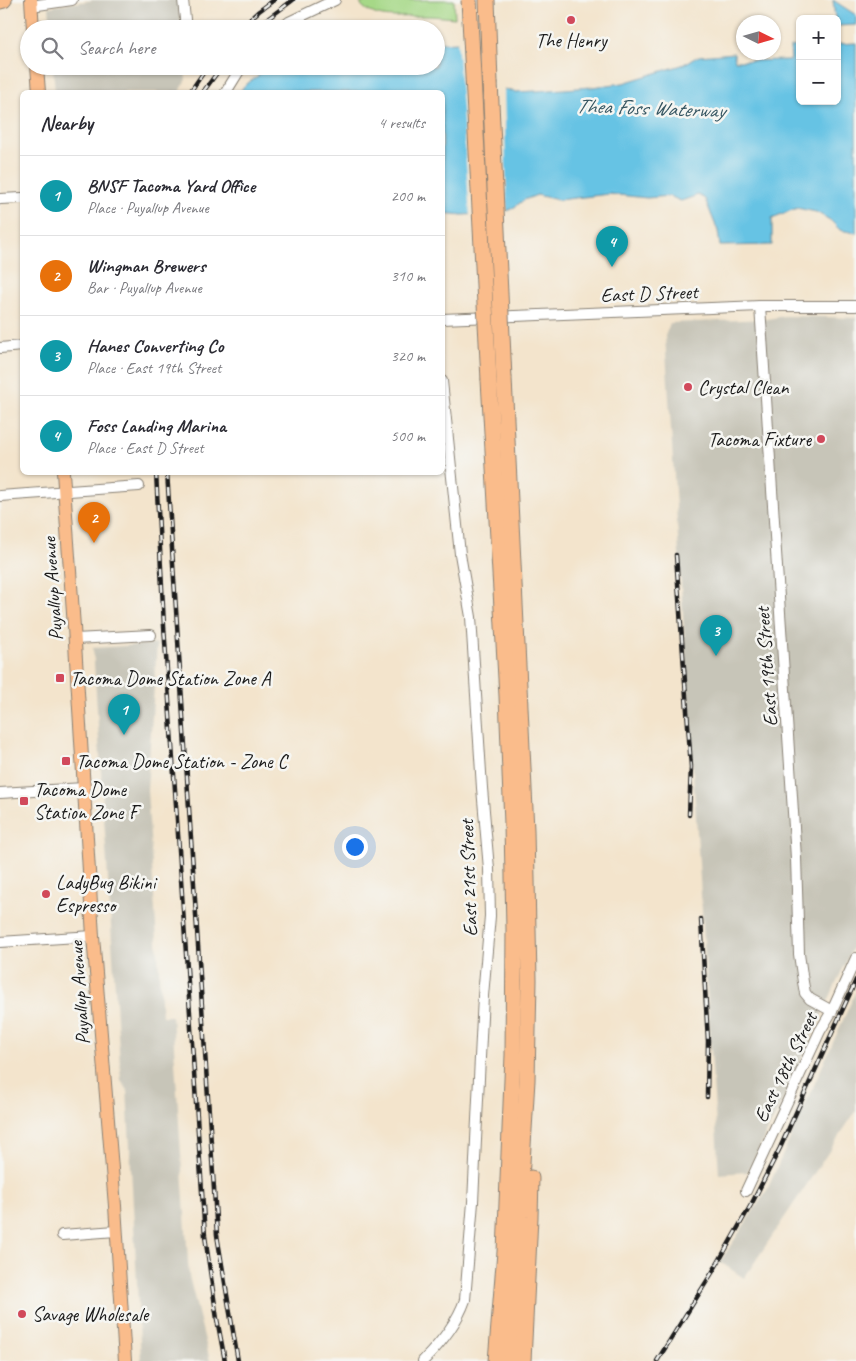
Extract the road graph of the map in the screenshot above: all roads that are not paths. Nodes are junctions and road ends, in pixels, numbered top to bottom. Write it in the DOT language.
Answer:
graph roads {
  1 [pos="4,0"];
  2 [pos="72,0"];
  3 [pos="183,0"];
  4 [pos="335,0"];
  5 [pos="469,0"];
  6 [pos="487,0"];
  7 [pos="0,1"];
  8 [pos="31,3"];
  9 [pos="33,20"];
  10 [pos="185,20"];
  11 [pos="293,20"];
  12 [pos="38,75"];
  13 [pos="236,75"];
  14 [pos="39,90"];
  15 [pos="227,90"];
  16 [pos="20,198"];
  17 [pos="0,199"];
  18 [pos="760,306"];
  19 [pos="856,306"];
  20 [pos="445,319"];
  21 [pos="20,346"];
  22 [pos="0,348"];
  23 [pos="496,379"];
  24 [pos="445,410"];
  25 [pos="63,475"];
  26 [pos="139,486"];
  27 [pos="64,492"];
  28 [pos="0,496"];
  29 [pos="150,635"];
  30 [pos="75,639"];
  31 [pos="84,788"];
  32 [pos="0,793"];
  33 [pos="93,936"];
  34 [pos="0,942"];
  35 [pos="856,958"];
  36 [pos="832,1011"];
  37 [pos="527,1080"];
  38 [pos="746,1192"];
  39 [pos="116,1231"];
  40 [pos="62,1235"];
  41 [pos="125,1361"];
  42 [pos="423,1361"];
  43 [pos="495,1361"];
  44 [pos="510,1361"];
  45 [pos="523,1361"];
  1 -- 7 [label="highway"];
  2 -- 8 [label="street"];
  3 -- 10 [label="street"];
  4 -- 11 [label="street"];
  5 -- 23 [label="highway, bridge"];
  6 -- 23 [label="highway, bridge"];
  8 -- 9 [label="main road"];
  12 -- 14 [label="main road"];
  13 -- 15 [label="street"];
  16 -- 17 [label="street"];
  18 -- 19 [label="street, East D Street"];
  18 -- 20 [label="street, East D Street"];
  18 -- 36 [label="street, East 19th Street"];
  21 -- 22 [label="street"];
  23 -- 37 [label="highway"];
  23 -- 43 [label="highway"];
  24 -- 42 [label="street, East 21st Street"];
  25 -- 27 [label="main road, Puyallup Avenue"];
  26 -- 27 [label="street"];
  27 -- 28 [label="street"];
  27 -- 30 [label="main road, Puyallup Avenue"];
  29 -- 30 [label="street"];
  30 -- 31 [label="main road, Puyallup Avenue"];
  31 -- 32 [label="street"];
  31 -- 33 [label="main road, Puyallup Avenue"];
  33 -- 34 [label="street"];
  33 -- 39 [label="main road, Puyallup Avenue"];
  35 -- 36 [label="street, East 18th Street"];
  36 -- 38 [label="street, East 18th Street"];
  37 -- 44 [label="highway"];
  37 -- 45 [label="highway"];
  39 -- 40 [label="street"];
  39 -- 41 [label="main road, Puyallup Avenue"];
}
